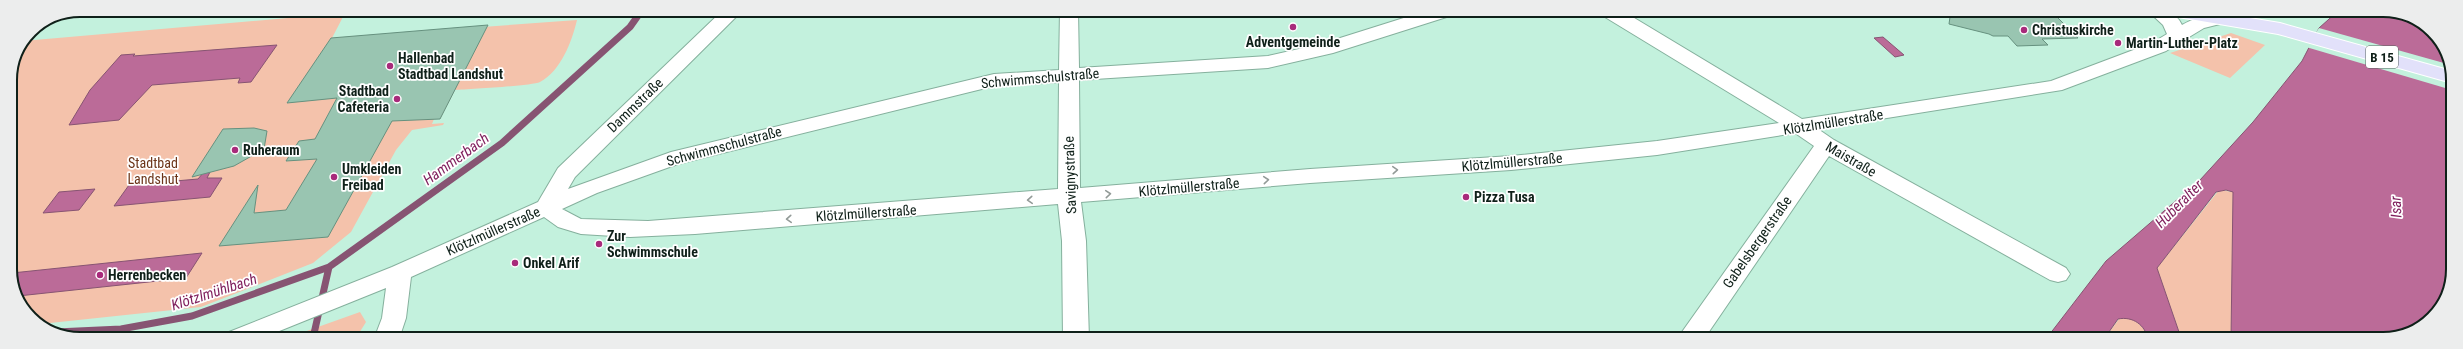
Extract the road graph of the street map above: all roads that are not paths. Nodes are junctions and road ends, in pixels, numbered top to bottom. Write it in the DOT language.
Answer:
graph roads {
  1 [pos="727,17"];
  2 [pos="1069,17"];
  3 [pos="1427,17"];
  4 [pos="1619,17"];
  5 [pos="2165,17"];
  6 [pos="2210,17"];
  7 [pos="2228,17"];
  8 [pos="2178,37"];
  9 [pos="1068,75"];
  10 [pos="2446,75"];
  11 [pos="1801,127"];
  12 [pos="1826,145"];
  13 [pos="583,156"];
  14 [pos="619,177"];
  15 [pos="1069,197"];
  16 [pos="546,208"];
  17 [pos="400,272"];
  18 [pos="2058,274"];
  19 [pos="253,332"];
  20 [pos="388,332"];
  21 [pos="1076,332"];
  22 [pos="1695,332"];
  1 -- 13 [label="street, Dammstraße"];
  2 -- 9 [label="street, Savignystraße"];
  3 -- 9 [label="street, Schwimmschulstraße"];
  4 -- 11 [label="street, Maistraße"];
  5 -- 8 [label="street"];
  6 -- 8 [label="street"];
  7 -- 10 [label="main road, B 15"];
  8 -- 11 [label="street, Klötzlmüllerstraße"];
  9 -- 14 [label="street, Schwimmschulstraße"];
  9 -- 15 [label="street, Savignystraße"];
  11 -- 12 [label="street, Maistraße"];
  15 -- 11 [label="street, Klötzlmüllerstraße, one-way"];
  12 -- 18 [label="street, Maistraße"];
  12 -- 22 [label="street, Gabelsbergerstraße"];
  13 -- 14 [label="street"];
  13 -- 16 [label="street, Dammstraße"];
  14 -- 16 [label="street, Schwimmschulstraße"];
  15 -- 16 [label="street, Klötzlmüllerstraße, one-way"];
  15 -- 21 [label="street, Savignystraße"];
  16 -- 17 [label="street, Klötzlmüllerstraße"];
  17 -- 19 [label="street, Klötzlmüllerstraße"];
  17 -- 20 [label="street"];
}
